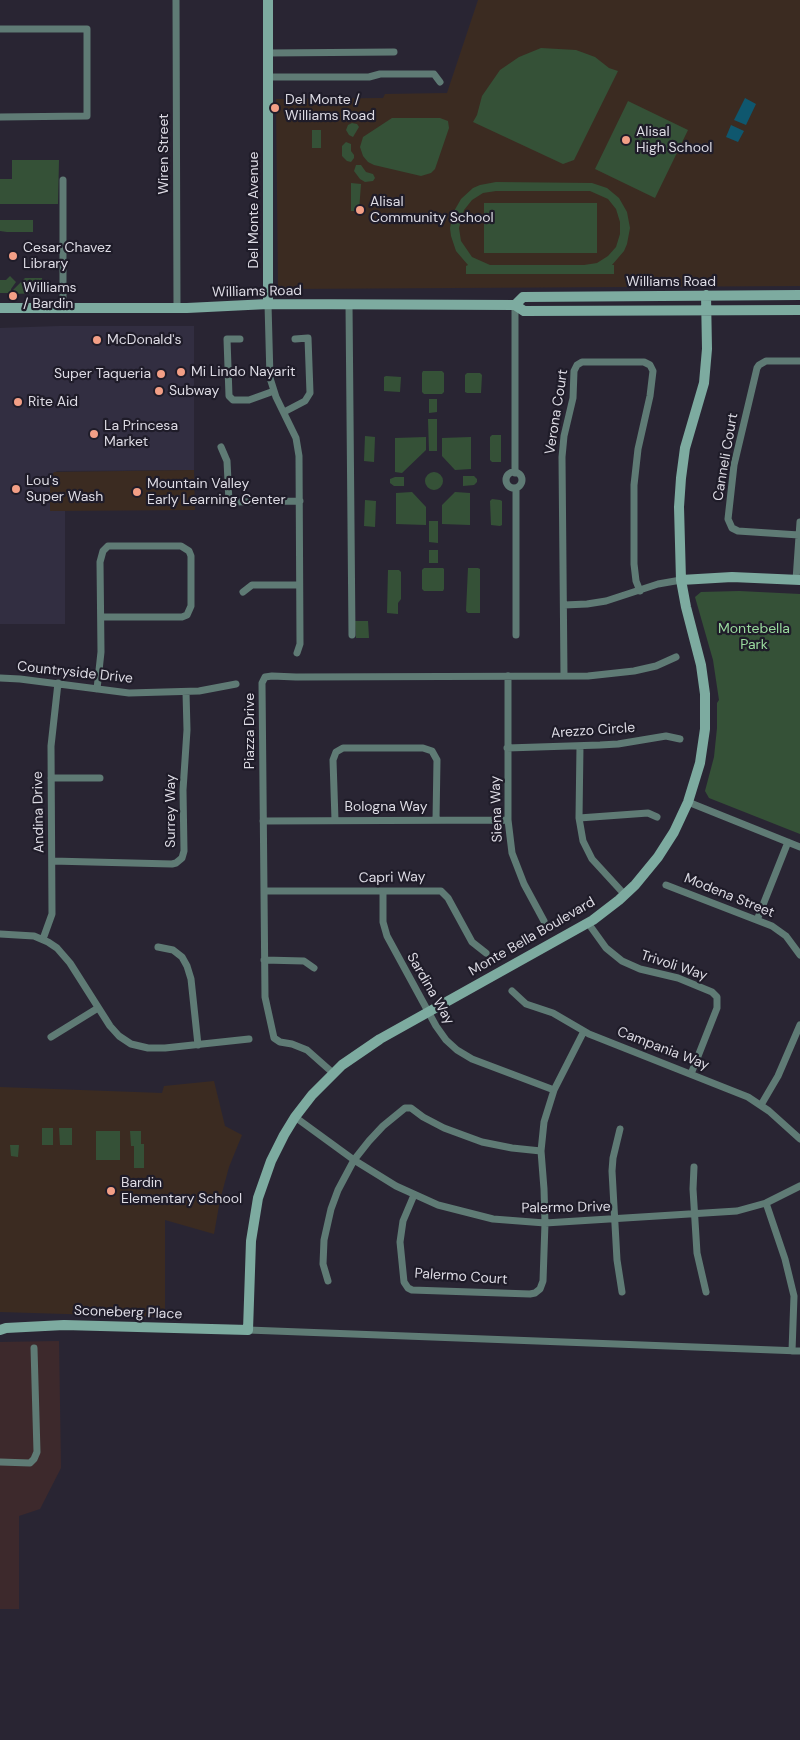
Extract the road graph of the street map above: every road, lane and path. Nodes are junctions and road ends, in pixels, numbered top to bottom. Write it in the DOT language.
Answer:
graph roads {
  1 [pos="176,0"];
  2 [pos="268,0"];
  3 [pos="0,29"];
  4 [pos="394,52"];
  5 [pos="268,53"];
  6 [pos="268,78"];
  7 [pos="440,82"];
  8 [pos="0,117"];
  9 [pos="63,180"];
  10 [pos="706,295"];
  11 [pos="800,295"];
  12 [pos="268,304"];
  13 [pos="349,304"];
  14 [pos="515,304"];
  15 [pos="177,307"];
  16 [pos="0,308"];
  17 [pos="63,308"];
  18 [pos="706,309"];
  19 [pos="798,309"];
  20 [pos="240,338"];
  21 [pos="295,338"];
  22 [pos="800,361"];
  23 [pos="274,391"];
  24 [pos="284,412"];
  25 [pos="220,446"];
  26 [pos="515,473"];
  27 [pos="516,488"];
  28 [pos="300,501"];
  29 [pos="800,522"];
  30 [pos="799,535"];
  31 [pos="681,580"];
  32 [pos="798,580"];
  33 [pos="300,585"];
  34 [pos="640,590"];
  35 [pos="243,592"];
  36 [pos="564,605"];
  37 [pos="102,617"];
  38 [pos="352,635"];
  39 [pos="516,635"];
  40 [pos="297,654"];
  41 [pos="676,657"];
  42 [pos="508,676"];
  43 [pos="564,676"];
  44 [pos="0,678"];
  45 [pos="58,683"];
  46 [pos="236,684"];
  47 [pos="97,690"];
  48 [pos="186,692"];
  49 [pos="680,739"];
  50 [pos="580,746"];
  51 [pos="507,748"];
  52 [pos="51,778"];
  53 [pos="100,778"];
  54 [pos="688,802"];
  55 [pos="657,817"];
  56 [pos="579,818"];
  57 [pos="335,820"];
  58 [pos="436,820"];
  59 [pos="508,820"];
  60 [pos="264,821"];
  61 [pos="788,842"];
  62 [pos="800,847"];
  63 [pos="52,861"];
  64 [pos="666,884"];
  65 [pos="265,891"];
  66 [pos="383,891"];
  67 [pos="625,894"];
  68 [pos="758,920"];
  69 [pos="544,921"];
  70 [pos="588,923"];
  71 [pos="0,934"];
  72 [pos="43,939"];
  73 [pos="158,947"];
  74 [pos="486,954"];
  75 [pos="800,955"];
  76 [pos="264,960"];
  77 [pos="314,968"];
  78 [pos="512,991"];
  79 [pos="98,1008"];
  80 [pos="429,1012"];
  81 [pos="800,1025"];
  82 [pos="584,1031"];
  83 [pos="51,1037"];
  84 [pos="249,1039"];
  85 [pos="198,1045"];
  86 [pos="333,1073"];
  87 [pos="691,1074"];
  88 [pos="554,1090"];
  89 [pos="761,1105"];
  90 [pos="295,1117"];
  91 [pos="620,1129"];
  92 [pos="800,1139"];
  93 [pos="540,1151"];
  94 [pos="354,1160"];
  95 [pos="694,1167"];
  96 [pos="800,1186"];
  97 [pos="414,1195"];
  98 [pos="766,1203"];
  99 [pos="695,1213"];
  100 [pos="614,1219"];
  101 [pos="545,1223"];
  102 [pos="328,1281"];
  103 [pos="622,1292"];
  104 [pos="706,1292"];
  105 [pos="797,1297"];
  106 [pos="2,1328"];
  107 [pos="248,1330"];
  108 [pos="34,1348"];
  109 [pos="792,1351"];
  110 [pos="800,1351"];
  111 [pos="0,1462"];
  1 -- 15 [label="street, Wiren Street"];
  2 -- 5 [label="street, Del Monte Avenue"];
  3 -- 8 [label="street"];
  4 -- 5 [label="street"];
  5 -- 6 [label="street, Del Monte Avenue"];
  6 -- 7 [label="street"];
  6 -- 12 [label="street, Del Monte Avenue"];
  9 -- 17 [label="street"];
  10 -- 11 [label="street, Williams Road"];
  10 -- 14 [label="street, Williams Road"];
  10 -- 18 [label="street, Monte Bella Boulevard"];
  12 -- 13 [label="street, Williams Road"];
  12 -- 15 [label="street, Williams Road"];
  12 -- 23 [label="street, Del Monte Avenue"];
  13 -- 14 [label="street, Williams Road"];
  13 -- 38 [label="street"];
  14 -- 18 [label="street, Williams Road"];
  14 -- 26 [label="street"];
  15 -- 17 [label="street, Williams Road"];
  16 -- 17 [label="street, Williams Road"];
  18 -- 19 [label="street, Williams Road"];
  18 -- 31 [label="street, Monte Bella Boulevard"];
  20 -- 23 [label="street"];
  21 -- 24 [label="street"];
  22 -- 30 [label="street, Canneli Court"];
  23 -- 24 [label="street, Del Monte Avenue"];
  24 -- 28 [label="street, Del Monte Avenue"];
  25 -- 28 [label="street"];
  26 -- 27 [label="street"];
  26 -- 27 [label="street"];
  27 -- 39 [label="street"];
  28 -- 33 [label="street, Del Monte Avenue"];
  29 -- 30 [label="street"];
  30 -- 32 [label="street"];
  31 -- 32 [label="street"];
  31 -- 34 [label="street"];
  31 -- 54 [label="street, Monte Bella Boulevard"];
  33 -- 35 [label="street"];
  33 -- 40 [label="street, Del Monte Avenue"];
  34 -- 36 [label="street"];
  34 -- 36 [label="street, Verona Court"];
  36 -- 43 [label="street, Verona Court"];
  37 -- 37 [label="street"];
  37 -- 47 [label="street"];
  41 -- 43 [label="street, Piazza Drive"];
  42 -- 43 [label="street, Piazza Drive"];
  42 -- 51 [label="street, Siena Way"];
  42 -- 60 [label="street, Piazza Drive"];
  44 -- 45 [label="street, Countryside Drive"];
  45 -- 47 [label="street, Countryside Drive"];
  45 -- 52 [label="street, Andina Drive"];
  46 -- 48 [label="street, Countryside Drive"];
  47 -- 48 [label="street, Countryside Drive"];
  48 -- 63 [label="street, Surrey Way"];
  49 -- 50 [label="street, Arezzo Circle"];
  50 -- 51 [label="street, Arezzo Circle"];
  50 -- 56 [label="street"];
  51 -- 59 [label="street, Siena Way"];
  52 -- 53 [label="street"];
  52 -- 63 [label="street, Andina Drive"];
  54 -- 61 [label="street"];
  54 -- 67 [label="street, Monte Bella Boulevard"];
  55 -- 56 [label="street"];
  56 -- 67 [label="street"];
  57 -- 58 [label="street, Bologna Way"];
  57 -- 58 [label="street"];
  57 -- 60 [label="street, Bologna Way"];
  58 -- 59 [label="street, Bologna Way"];
  59 -- 69 [label="street, Siena Way"];
  60 -- 65 [label="street, Piazza Drive"];
  61 -- 62 [label="street"];
  61 -- 68 [label="street"];
  63 -- 72 [label="street, Andina Drive"];
  64 -- 68 [label="street, Modena Street"];
  65 -- 66 [label="street, Capri Way"];
  65 -- 76 [label="street, Piazza Drive"];
  66 -- 74 [label="street, Capri Way"];
  66 -- 80 [label="street, Sardina Way"];
  67 -- 70 [label="street, Monte Bella Boulevard"];
  68 -- 75 [label="street, Modena Street"];
  70 -- 80 [label="street, Monte Bella Boulevard"];
  70 -- 87 [label="street, Trivoli Way"];
  71 -- 72 [label="street"];
  72 -- 79 [label="street"];
  73 -- 85 [label="street"];
  76 -- 77 [label="street"];
  76 -- 86 [label="street, Piazza Drive"];
  78 -- 82 [label="street, Campania Way"];
  79 -- 83 [label="street"];
  79 -- 85 [label="street"];
  80 -- 86 [label="street, Monte Bella Boulevard"];
  80 -- 88 [label="street, Sardina Way"];
  81 -- 89 [label="street"];
  82 -- 87 [label="street, Campania Way"];
  82 -- 88 [label="street"];
  84 -- 85 [label="street"];
  86 -- 90 [label="street, Monte Bella Boulevard"];
  87 -- 89 [label="street, Campania Way"];
  88 -- 93 [label="street"];
  89 -- 92 [label="street, Campania Way"];
  90 -- 94 [label="street, Palermo Drive"];
  90 -- 107 [label="street, Monte Bella Boulevard"];
  91 -- 100 [label="street"];
  93 -- 94 [label="street"];
  93 -- 101 [label="street"];
  94 -- 97 [label="street, Palermo Drive"];
  94 -- 102 [label="street"];
  95 -- 99 [label="street"];
  96 -- 98 [label="street, Palermo Drive"];
  97 -- 101 [label="street, Palermo Drive"];
  97 -- 101 [label="street, Palermo Court"];
  98 -- 99 [label="street, Palermo Drive"];
  98 -- 105 [label="street"];
  99 -- 100 [label="street, Palermo Drive"];
  99 -- 104 [label="street"];
  100 -- 101 [label="street, Palermo Drive"];
  100 -- 103 [label="street"];
  105 -- 109 [label="street"];
  106 -- 107 [label="street, Sconeberg Place"];
  107 -- 109 [label="street"];
  108 -- 111 [label="street"];
  109 -- 110 [label="street"];
}
